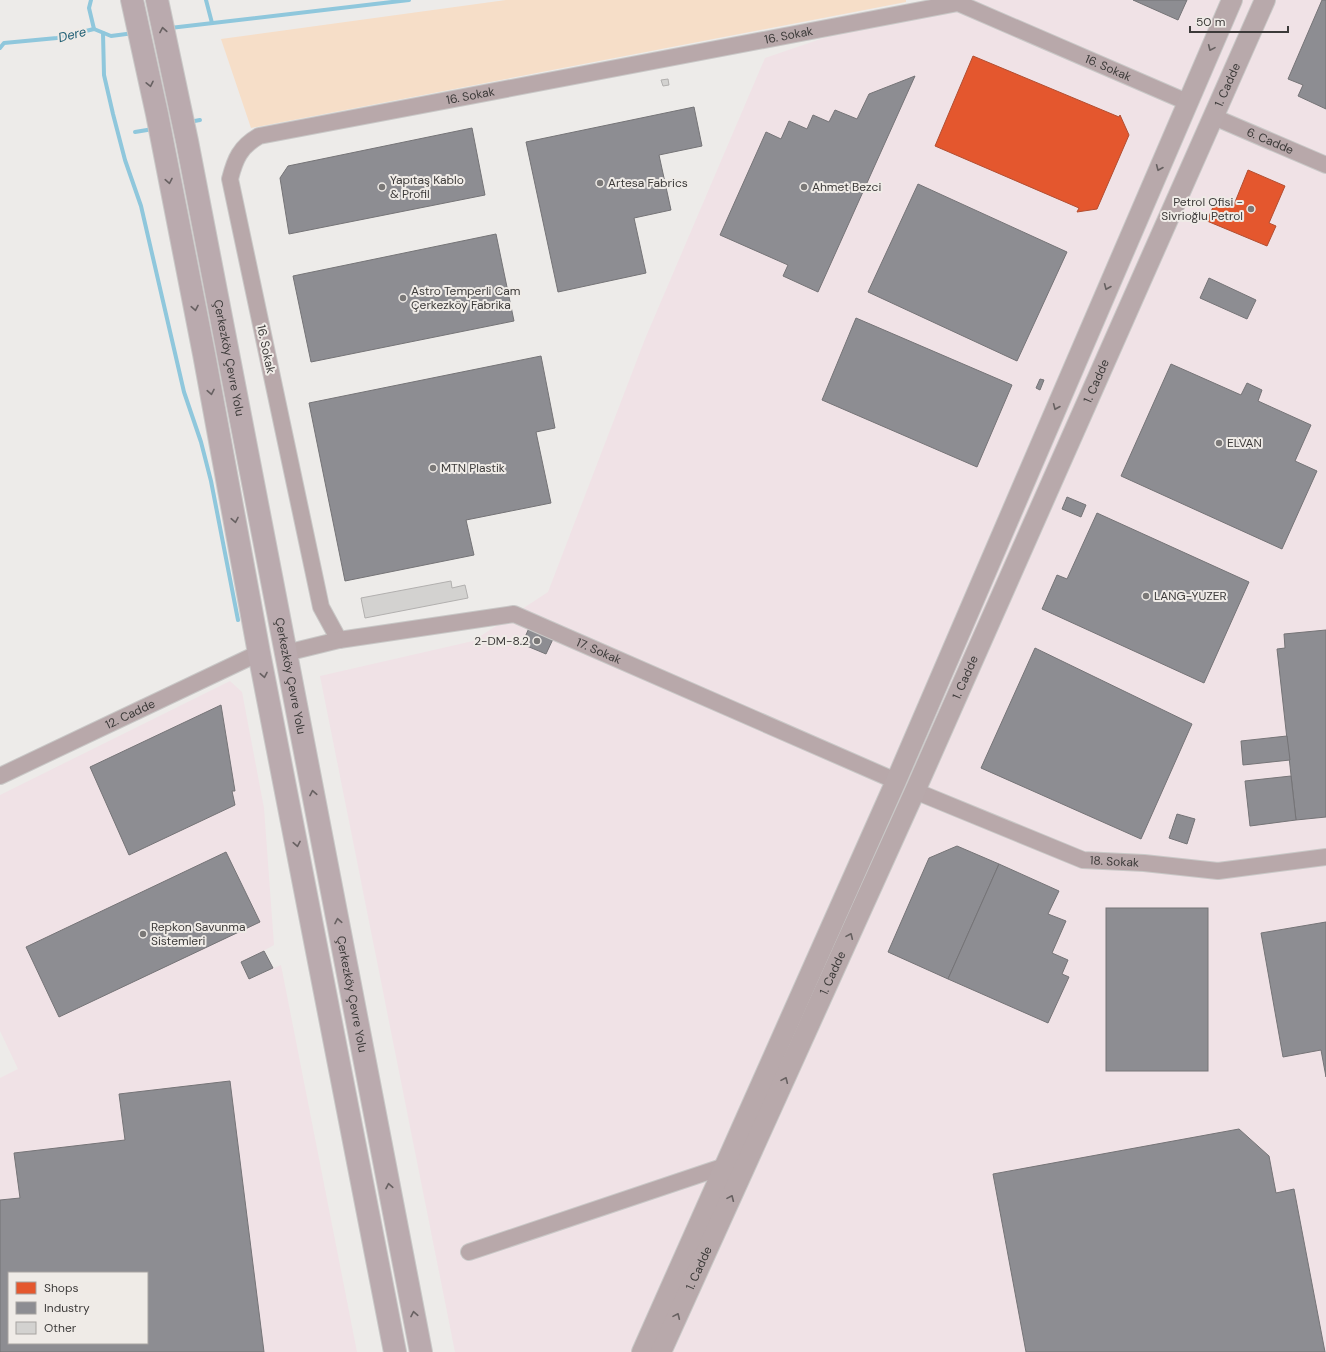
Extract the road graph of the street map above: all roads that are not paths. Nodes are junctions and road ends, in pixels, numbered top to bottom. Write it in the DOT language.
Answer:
graph roads {
  1 [pos="1232,0"];
  2 [pos="1264,0"];
  3 [pos="158,4"];
  4 [pos="134,8"];
  5 [pos="1187,102"];
  6 [pos="1214,117"];
  7 [pos="1326,165"];
  8 [pos="339,640"];
  9 [pos="260,653"];
  10 [pos="286,654"];
  11 [pos="0,776"];
  12 [pos="896,781"];
  13 [pos="915,791"];
  14 [pos="1326,857"];
  15 [pos="725,1166"];
  16 [pos="469,1252"];
  17 [pos="395,1352"];
  18 [pos="421,1352"];
  19 [pos="642,1352"];
  20 [pos="661,1352"];
  1 -- 5 [label="main road, 1. Cadde, one-way"];
  2 -- 6 [label="main road, 1. Cadde"];
  10 -- 3 [label="highway, Çerkezköy Çevre Yolu, one-way"];
  4 -- 9 [label="highway, Çerkezköy Çevre Yolu, one-way"];
  5 -- 8 [label="street, 16. Sokak"];
  5 -- 12 [label="main road, 1. Cadde, one-way"];
  6 -- 7 [label="street, 6. Cadde"];
  6 -- 13 [label="main road, 1. Cadde"];
  8 -- 10 [label="street, 17. Sokak"];
  8 -- 12 [label="street, 17. Sokak"];
  9 -- 11 [label="street, 12. Cadde"];
  9 -- 17 [label="highway, Çerkezköy Çevre Yolu, one-way"];
  18 -- 10 [label="highway, Çerkezköy Çevre Yolu, one-way"];
  12 -- 15 [label="main road, 1. Cadde"];
  13 -- 14 [label="street, 18. Sokak"];
  20 -- 13 [label="main road, 1. Cadde, one-way"];
  15 -- 16 [label="street"];
  15 -- 19 [label="main road, 1. Cadde"];
}
